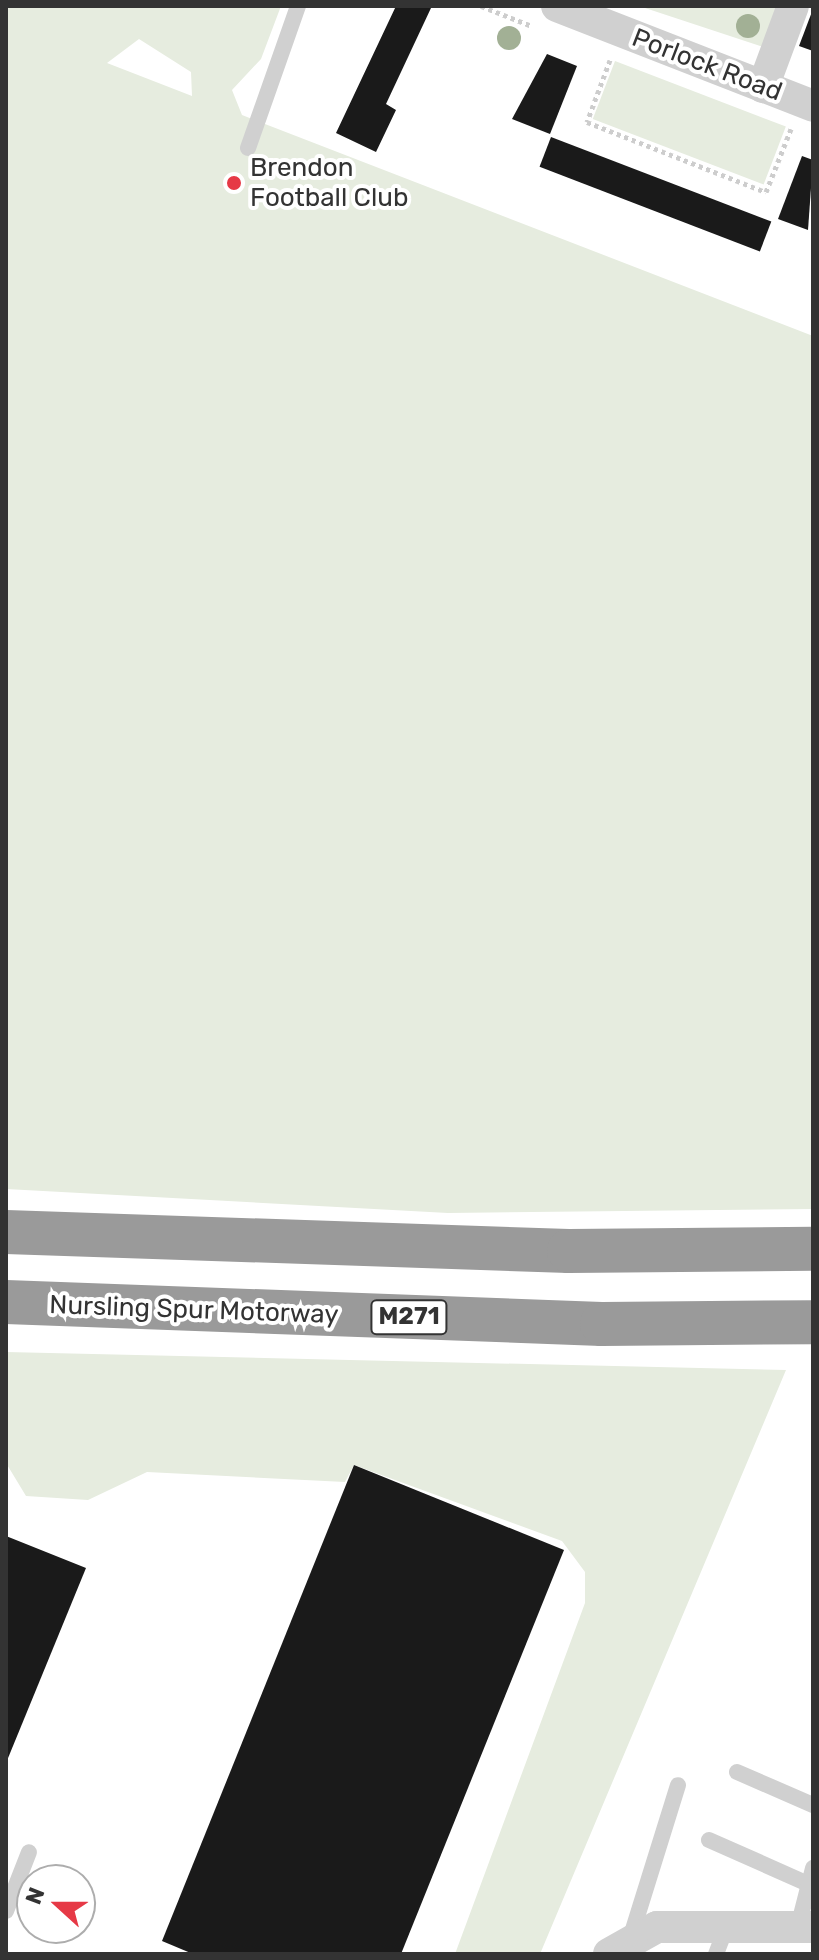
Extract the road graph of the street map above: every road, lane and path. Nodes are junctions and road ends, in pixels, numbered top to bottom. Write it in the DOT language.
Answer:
graph roads {
  1 [pos="298,6"];
  2 [pos="557,6"];
  3 [pos="793,6"];
  4 [pos="621,31"];
  5 [pos="763,87"];
  6 [pos="807,104"];
  7 [pos="248,148"];
  8 [pos="6,1232"];
  9 [pos="813,1249"];
  10 [pos="6,1302"];
  11 [pos="813,1322"];
  12 [pos="737,1772"];
  13 [pos="678,1785"];
  14 [pos="813,1805"];
  15 [pos="709,1840"];
  16 [pos="29,1852"];
  17 [pos="810,1876"];
  18 [pos="6,1911"];
  19 [pos="806,1927"];
  20 [pos="721,1940"];
  21 [pos="620,1945"];
  1 -- 7 [label="lane"];
  2 -- 4 [label="street, Porlock Road"];
  3 -- 5 [label="street"];
  4 -- 5 [label="street, Porlock Road"];
  4 -- 6 [label="path"];
  5 -- 6 [label="street, Porlock Road"];
  8 -- 9 [label="highway"];
  10 -- 11 [label="highway, Nursling Spur Motorway / M271"];
  12 -- 14 [label="lane"];
  13 -- 21 [label="lane"];
  15 -- 17 [label="lane"];
  16 -- 18 [label="lane"];
  17 -- 19 [label="lane"];
  19 -- 20 [label="street"];
  20 -- 21 [label="street"];
}
